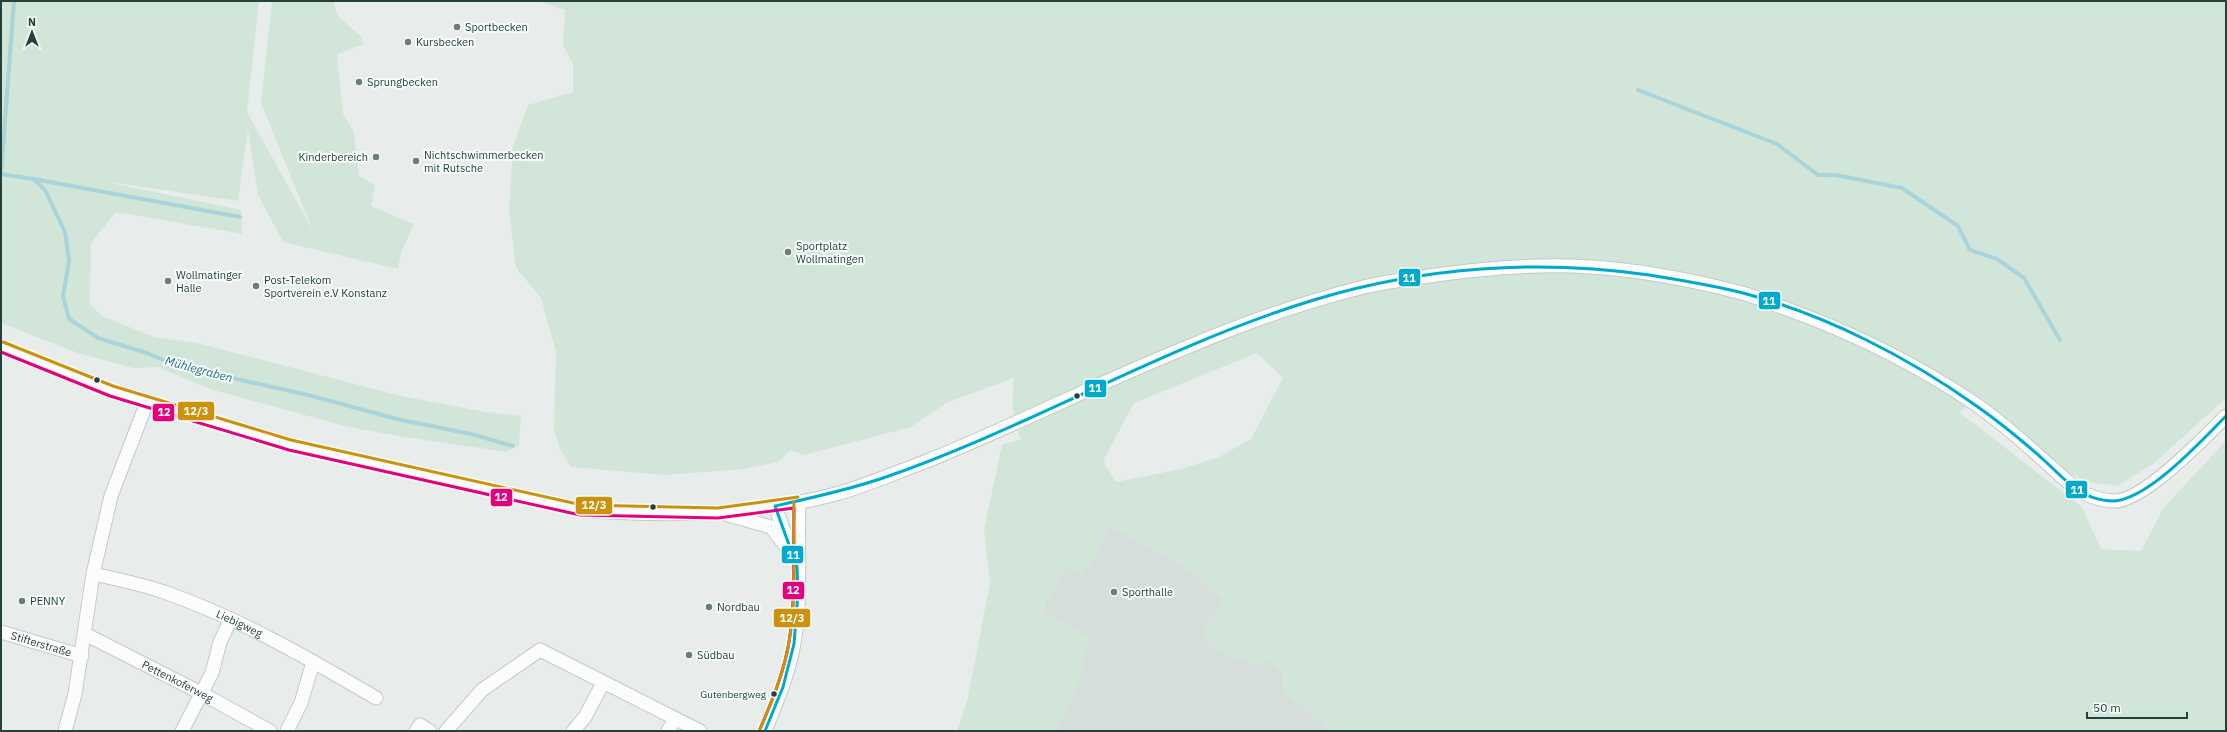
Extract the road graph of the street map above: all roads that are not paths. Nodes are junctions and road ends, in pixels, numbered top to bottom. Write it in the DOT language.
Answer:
graph roads {
  1 [pos="1,347"];
  2 [pos="148,402"];
  3 [pos="2226,416"];
  4 [pos="799,502"];
  5 [pos="774,506"];
  6 [pos="718,513"];
  7 [pos="795,562"];
  8 [pos="93,574"];
  9 [pos="231,619"];
  10 [pos="1,632"];
  11 [pos="85,634"];
  12 [pos="82,656"];
  13 [pos="314,662"];
  14 [pos="603,683"];
  15 [pos="201,693"];
  16 [pos="376,698"];
  17 [pos="675,719"];
  18 [pos="65,731"];
  19 [pos="182,731"];
  20 [pos="270,731"];
  21 [pos="287,731"];
  22 [pos="416,731"];
  23 [pos="430,731"];
  24 [pos="446,731"];
  25 [pos="573,731"];
  26 [pos="668,731"];
  27 [pos="700,731"];
  28 [pos="765,731"];
  1 -- 2 [label="street"];
  2 -- 6 [label="street"];
  2 -- 8 [label="street"];
  3 -- 4 [label="street"];
  4 -- 5 [label="street"];
  4 -- 7 [label="street"];
  5 -- 6 [label="street"];
  5 -- 7 [label="street"];
  6 -- 7 [label="street"];
  7 -- 28 [label="street"];
  8 -- 9 [label="street, Liebigweg"];
  8 -- 11 [label="street"];
  9 -- 13 [label="street, Liebigweg"];
  9 -- 15 [label="street"];
  10 -- 12 [label="street, Stifterstraße"];
  11 -- 12 [label="street"];
  11 -- 15 [label="street, Pettenkoferweg"];
  12 -- 18 [label="street"];
  13 -- 16 [label="street, Liebigweg"];
  13 -- 21 [label="street"];
  14 -- 17 [label="street"];
  14 -- 24 [label="street"];
  14 -- 25 [label="street"];
  15 -- 19 [label="street"];
  15 -- 20 [label="street, Pettenkoferweg"];
  17 -- 26 [label="street"];
  17 -- 27 [label="street"];
  22 -- 23 [label="street"];
}
